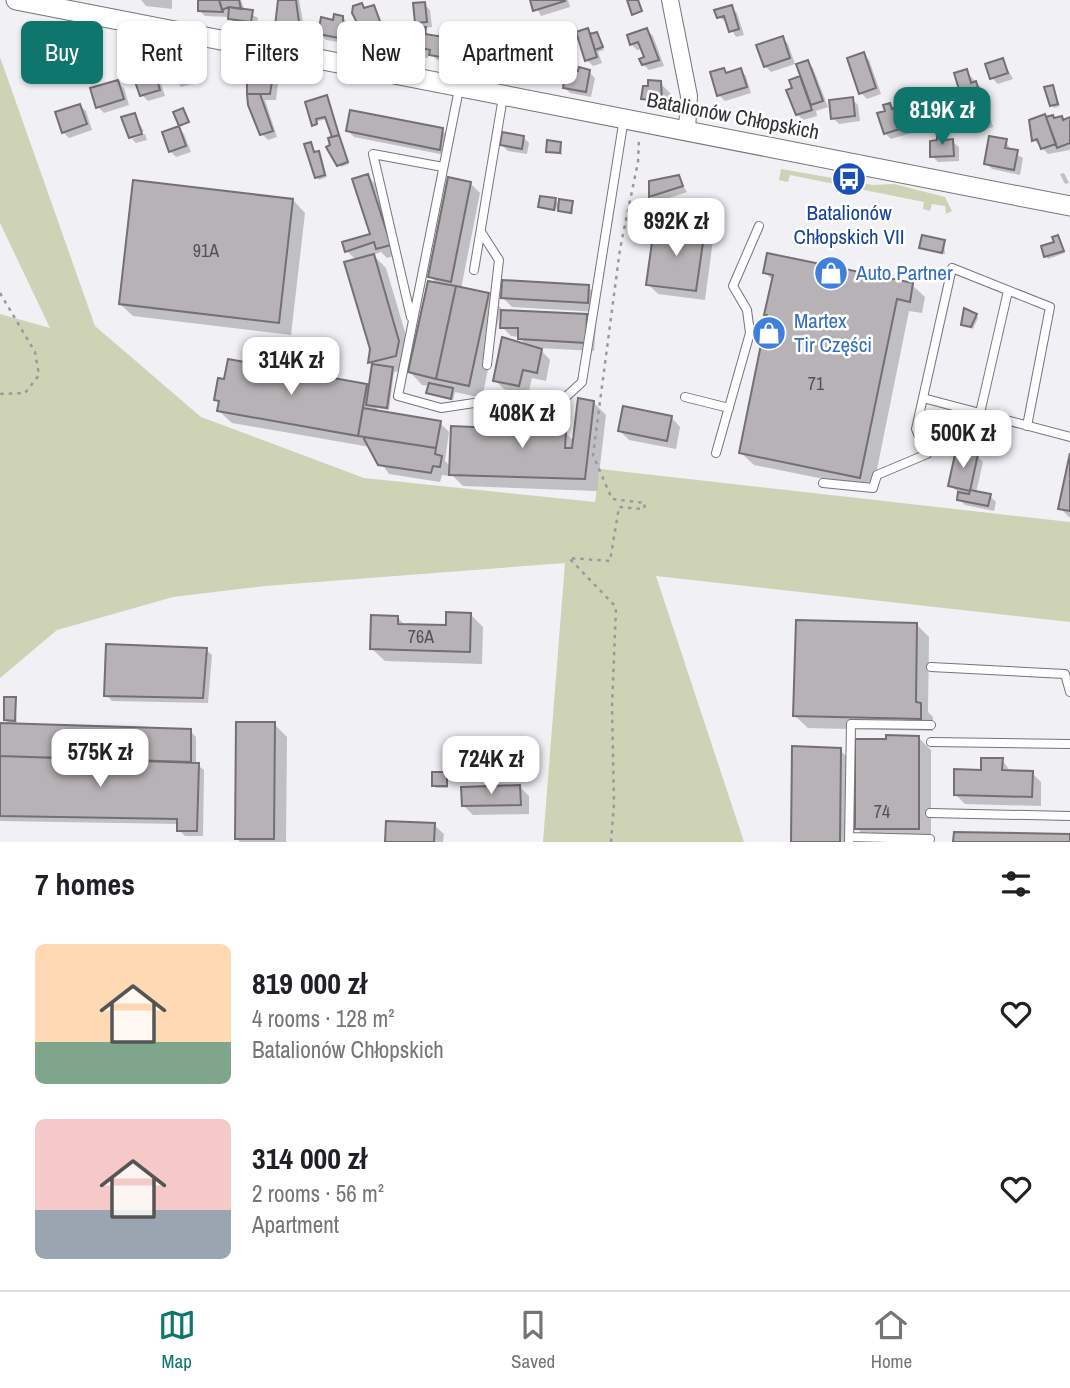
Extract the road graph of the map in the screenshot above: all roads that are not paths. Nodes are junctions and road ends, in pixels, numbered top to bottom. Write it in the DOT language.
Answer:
graph roads {
  1 [pos="16,0"];
  2 [pos="670,0"];
  3 [pos="460,86"];
  4 [pos="503,94"];
  5 [pos="633,120"];
  6 [pos="687,130"];
  7 [pos="443,167"];
  8 [pos="1070,206"];
  9 [pos="759,226"];
  10 [pos="481,232"];
  11 [pos="474,270"];
  12 [pos="1008,290"];
  13 [pos="412,323"];
  14 [pos="487,365"];
  15 [pos="685,397"];
  16 [pos="923,398"];
  17 [pos="729,408"];
  18 [pos="980,413"];
  19 [pos="1027,426"];
  20 [pos="1070,437"];
  21 [pos="716,453"];
  22 [pos="823,483"];
  23 [pos="931,667"];
  24 [pos="1070,692"];
  25 [pos="931,725"];
  26 [pos="931,742"];
  27 [pos="1070,744"];
  28 [pos="930,813"];
  29 [pos="1070,816"];
  30 [pos="849,839"];
  31 [pos="930,839"];
  1 -- 3 [label="street, Batalionów Chłopskich"];
  2 -- 6 [label="street"];
  3 -- 4 [label="street, Batalionów Chłopskich"];
  3 -- 7 [label="lane"];
  4 -- 5 [label="street, Batalionów Chłopskich"];
  4 -- 10 [label="lane"];
  5 -- 6 [label="street, Batalionów Chłopskich"];
  5 -- 13 [label="lane"];
  6 -- 8 [label="street, Batalionów Chłopskich"];
  7 -- 13 [label="lane"];
  7 -- 13 [label="lane"];
  9 -- 17 [label="lane"];
  10 -- 11 [label="lane"];
  10 -- 14 [label="lane"];
  12 -- 16 [label="lane"];
  12 -- 18 [label="lane"];
  12 -- 19 [label="lane"];
  15 -- 17 [label="lane"];
  16 -- 18 [label="lane"];
  16 -- 22 [label="lane"];
  17 -- 21 [label="lane"];
  18 -- 19 [label="lane"];
  19 -- 20 [label="lane"];
  23 -- 24 [label="lane"];
  25 -- 30 [label="lane"];
  26 -- 27 [label="lane"];
  28 -- 29 [label="lane"];
  30 -- 31 [label="lane"];
}
